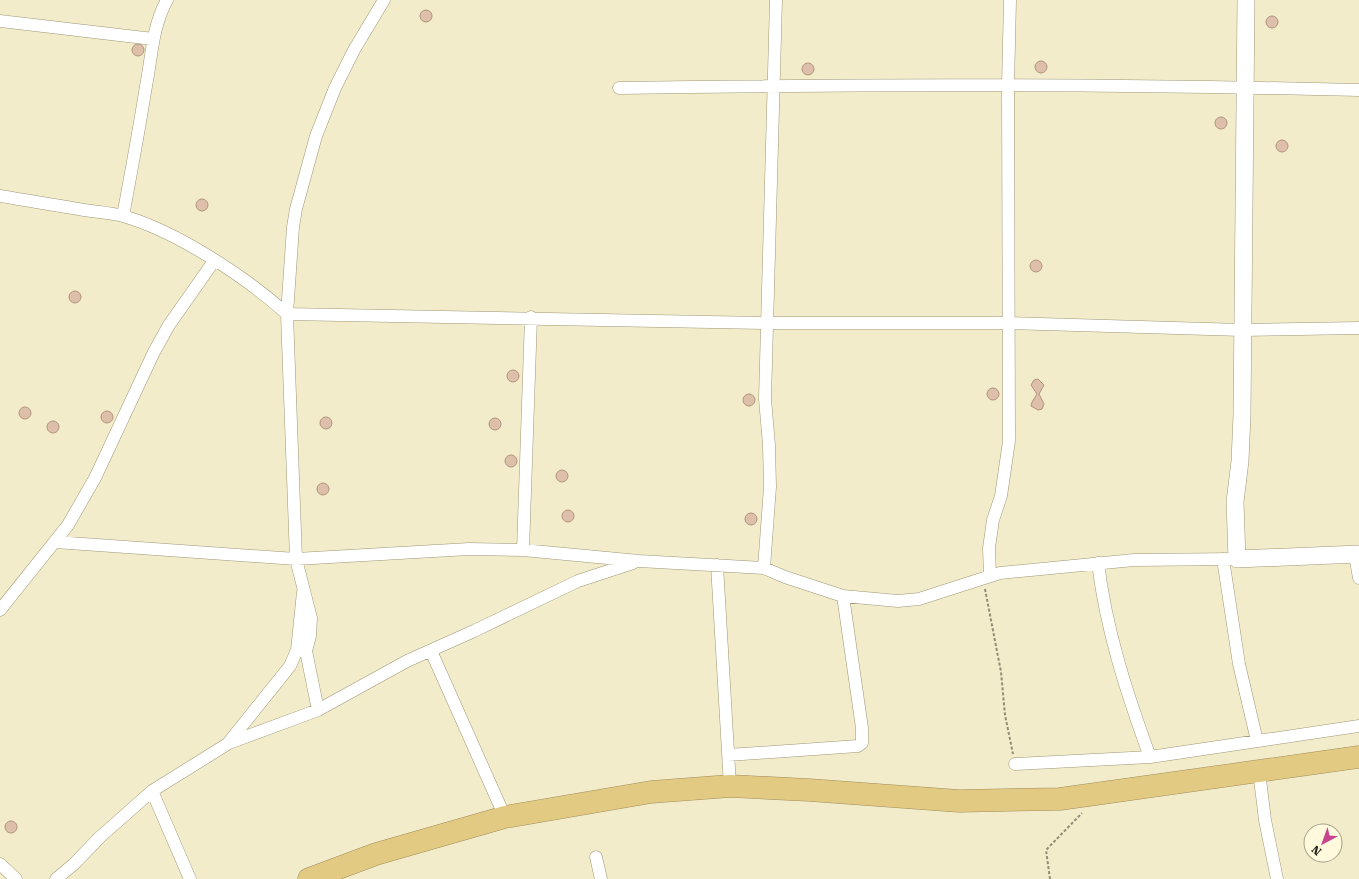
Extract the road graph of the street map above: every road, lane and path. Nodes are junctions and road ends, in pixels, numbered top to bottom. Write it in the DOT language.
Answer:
graph roads {
  1 [pos="167,0"];
  2 [pos="384,0"];
  3 [pos="776,0"];
  4 [pos="1010,0"];
  5 [pos="1246,0"];
  6 [pos="0,22"];
  7 [pos="153,39"];
  8 [pos="775,85"];
  9 [pos="1008,86"];
  10 [pos="619,88"];
  11 [pos="1246,88"];
  12 [pos="1359,90"];
  13 [pos="0,196"];
  14 [pos="123,216"];
  15 [pos="214,261"];
  16 [pos="287,314"];
  17 [pos="531,317"];
  18 [pos="768,323"];
  19 [pos="1009,323"];
  20 [pos="1359,328"];
  21 [pos="1242,330"];
  22 [pos="54,542"];
  23 [pos="523,550"];
  24 [pos="1357,554"];
  25 [pos="296,559"];
  26 [pos="1230,559"];
  27 [pos="639,561"];
  28 [pos="1098,563"];
  29 [pos="717,565"];
  30 [pos="764,568"];
  31 [pos="986,577"];
  32 [pos="1359,578"];
  33 [pos="843,596"];
  34 [pos="0,610"];
  35 [pos="301,650"];
  36 [pos="431,651"];
  37 [pos="318,710"];
  38 [pos="1359,726"];
  39 [pos="1256,741"];
  40 [pos="228,743"];
  41 [pos="728,755"];
  42 [pos="1150,757"];
  43 [pos="1359,757"];
  44 [pos="1015,764"];
  45 [pos="1260,771"];
  46 [pos="730,786"];
  47 [pos="152,791"];
  48 [pos="1085,796"];
  49 [pos="505,817"];
  50 [pos="596,857"];
  51 [pos="0,864"];
  52 [pos="16,879"];
  53 [pos="56,879"];
  54 [pos="190,879"];
  55 [pos="309,879"];
  56 [pos="601,879"];
  57 [pos="1050,879"];
  58 [pos="1277,879"];
  1 -- 7 [label="street"];
  2 -- 16 [label="street"];
  3 -- 8 [label="street"];
  4 -- 9 [label="street"];
  5 -- 11 [label="street"];
  6 -- 7 [label="street"];
  7 -- 14 [label="street"];
  8 -- 9 [label="street"];
  8 -- 10 [label="street"];
  8 -- 18 [label="street"];
  9 -- 11 [label="street"];
  9 -- 19 [label="street"];
  11 -- 12 [label="street"];
  11 -- 21 [label="street"];
  13 -- 14 [label="street"];
  14 -- 15 [label="street"];
  15 -- 16 [label="street"];
  15 -- 22 [label="street"];
  16 -- 17 [label="street"];
  16 -- 25 [label="street"];
  17 -- 18 [label="street"];
  17 -- 23 [label="street"];
  18 -- 19 [label="street"];
  18 -- 30 [label="street"];
  19 -- 21 [label="street"];
  19 -- 31 [label="street"];
  20 -- 21 [label="street"];
  21 -- 26 [label="street"];
  22 -- 25 [label="street"];
  22 -- 34 [label="street"];
  23 -- 25 [label="street"];
  23 -- 27 [label="street"];
  24 -- 26 [label="street"];
  24 -- 32 [label="street"];
  25 -- 35 [label="street"];
  26 -- 28 [label="street"];
  26 -- 39 [label="street"];
  27 -- 29 [label="street"];
  27 -- 36 [label="street"];
  28 -- 31 [label="street"];
  28 -- 42 [label="street"];
  29 -- 30 [label="street"];
  29 -- 41 [label="street"];
  30 -- 33 [label="street"];
  31 -- 33 [label="street"];
  31 -- 44 [label="path"];
  33 -- 41 [label="street"];
  35 -- 37 [label="street"];
  35 -- 40 [label="street"];
  36 -- 37 [label="street"];
  36 -- 49 [label="street"];
  37 -- 40 [label="street"];
  38 -- 39 [label="street"];
  39 -- 42 [label="street"];
  40 -- 47 [label="street"];
  41 -- 46 [label="street"];
  42 -- 44 [label="street"];
  43 -- 45 [label="highway"];
  45 -- 48 [label="highway"];
  45 -- 58 [label="street"];
  46 -- 48 [label="highway"];
  46 -- 49 [label="highway"];
  47 -- 53 [label="street"];
  47 -- 54 [label="street"];
  48 -- 57 [label="path"];
  49 -- 55 [label="highway"];
  50 -- 56 [label="street"];
  51 -- 52 [label="street"];
}
